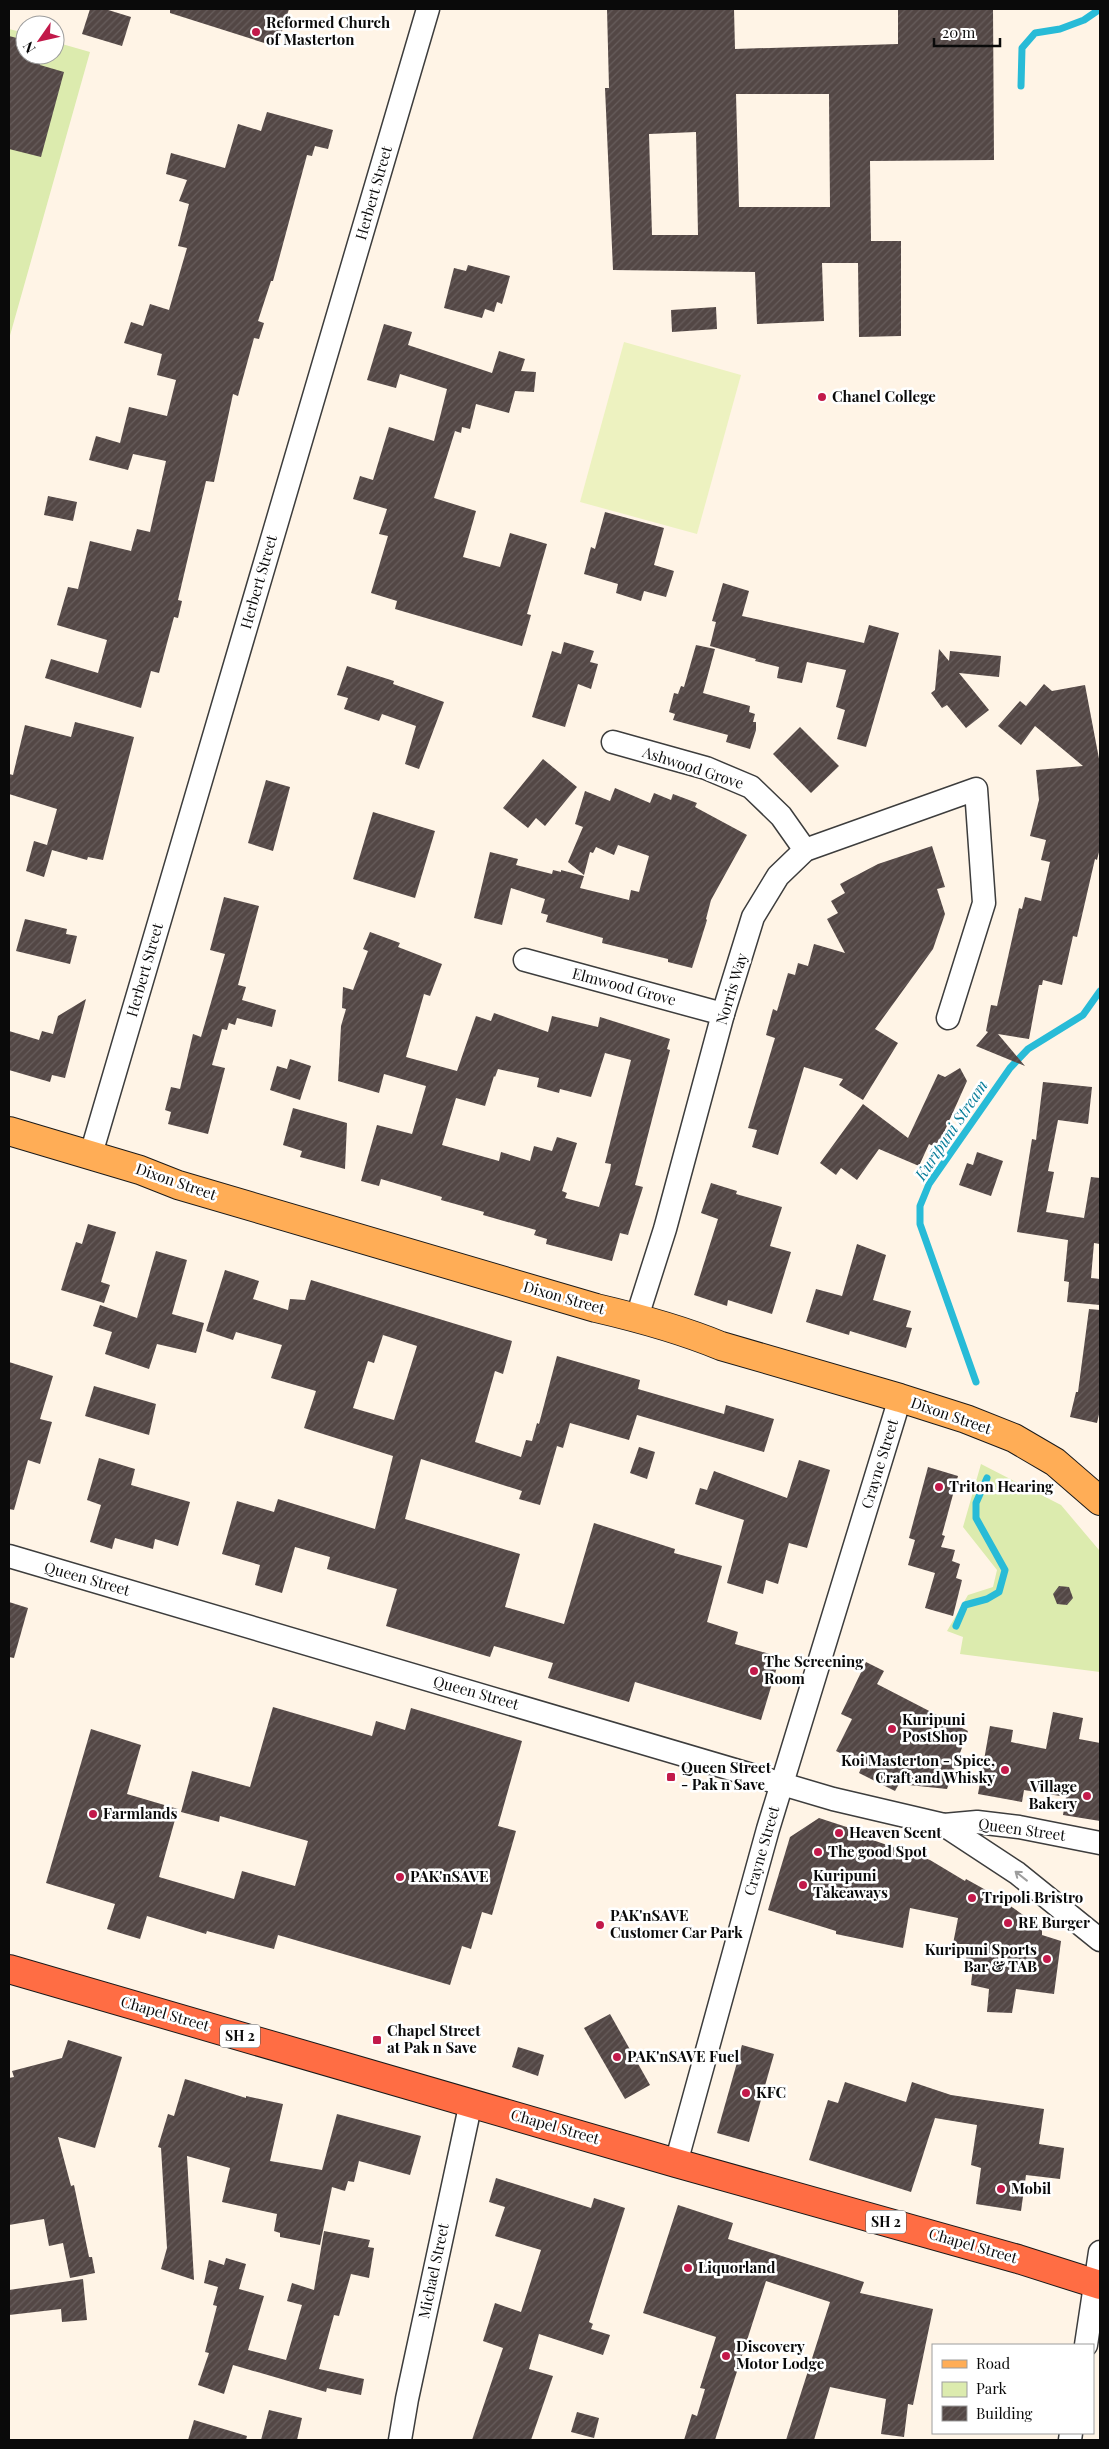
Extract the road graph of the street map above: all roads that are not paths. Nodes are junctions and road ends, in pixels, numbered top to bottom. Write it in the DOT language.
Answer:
graph roads {
  1 [pos="428,9"];
  2 [pos="613,742"];
  3 [pos="805,850"];
  4 [pos="525,960"];
  5 [pos="723,1014"];
  6 [pos="948,1018"];
  7 [pos="9,1131"];
  8 [pos="91,1154"];
  9 [pos="637,1317"];
  10 [pos="900,1398"];
  11 [pos="1100,1501"];
  12 [pos="9,1556"];
  13 [pos="782,1783"];
  14 [pos="944,1825"];
  15 [pos="1100,1843"];
  16 [pos="1093,1933"];
  17 [pos="1100,1959"];
  18 [pos="9,1969"];
  19 [pos="471,2102"];
  20 [pos="676,2163"];
  21 [pos="1100,2252"];
  22 [pos="1098,2284"];
  23 [pos="1086,2344"];
  24 [pos="400,2440"];
  1 -- 8 [label="street, Herbert Street"];
  2 -- 3 [label="street, Ashwood Grove"];
  3 -- 5 [label="street, Norris Way"];
  3 -- 6 [label="street, Norris Way"];
  4 -- 5 [label="street, Elmwood Grove"];
  5 -- 9 [label="street, Norris Way"];
  7 -- 8 [label="main road, Dixon Street"];
  8 -- 9 [label="main road, Dixon Street"];
  9 -- 10 [label="main road, Dixon Street"];
  10 -- 11 [label="main road, Dixon Street"];
  10 -- 13 [label="street, Crayne Street"];
  12 -- 13 [label="street, Queen Street"];
  13 -- 14 [label="street, Queen Street"];
  13 -- 20 [label="street, Crayne Street"];
  14 -- 15 [label="street, Queen Street"];
  16 -- 14 [label="street, Queen Street, one-way"];
  16 -- 17 [label="street"];
  18 -- 19 [label="highway, Chapel Street / SH 2"];
  19 -- 20 [label="highway, Chapel Street / SH 2"];
  19 -- 24 [label="street, Michael Street"];
  20 -- 22 [label="highway, Chapel Street / SH 2"];
  21 -- 22 [label="street"];
  22 -- 23 [label="street"];
}
